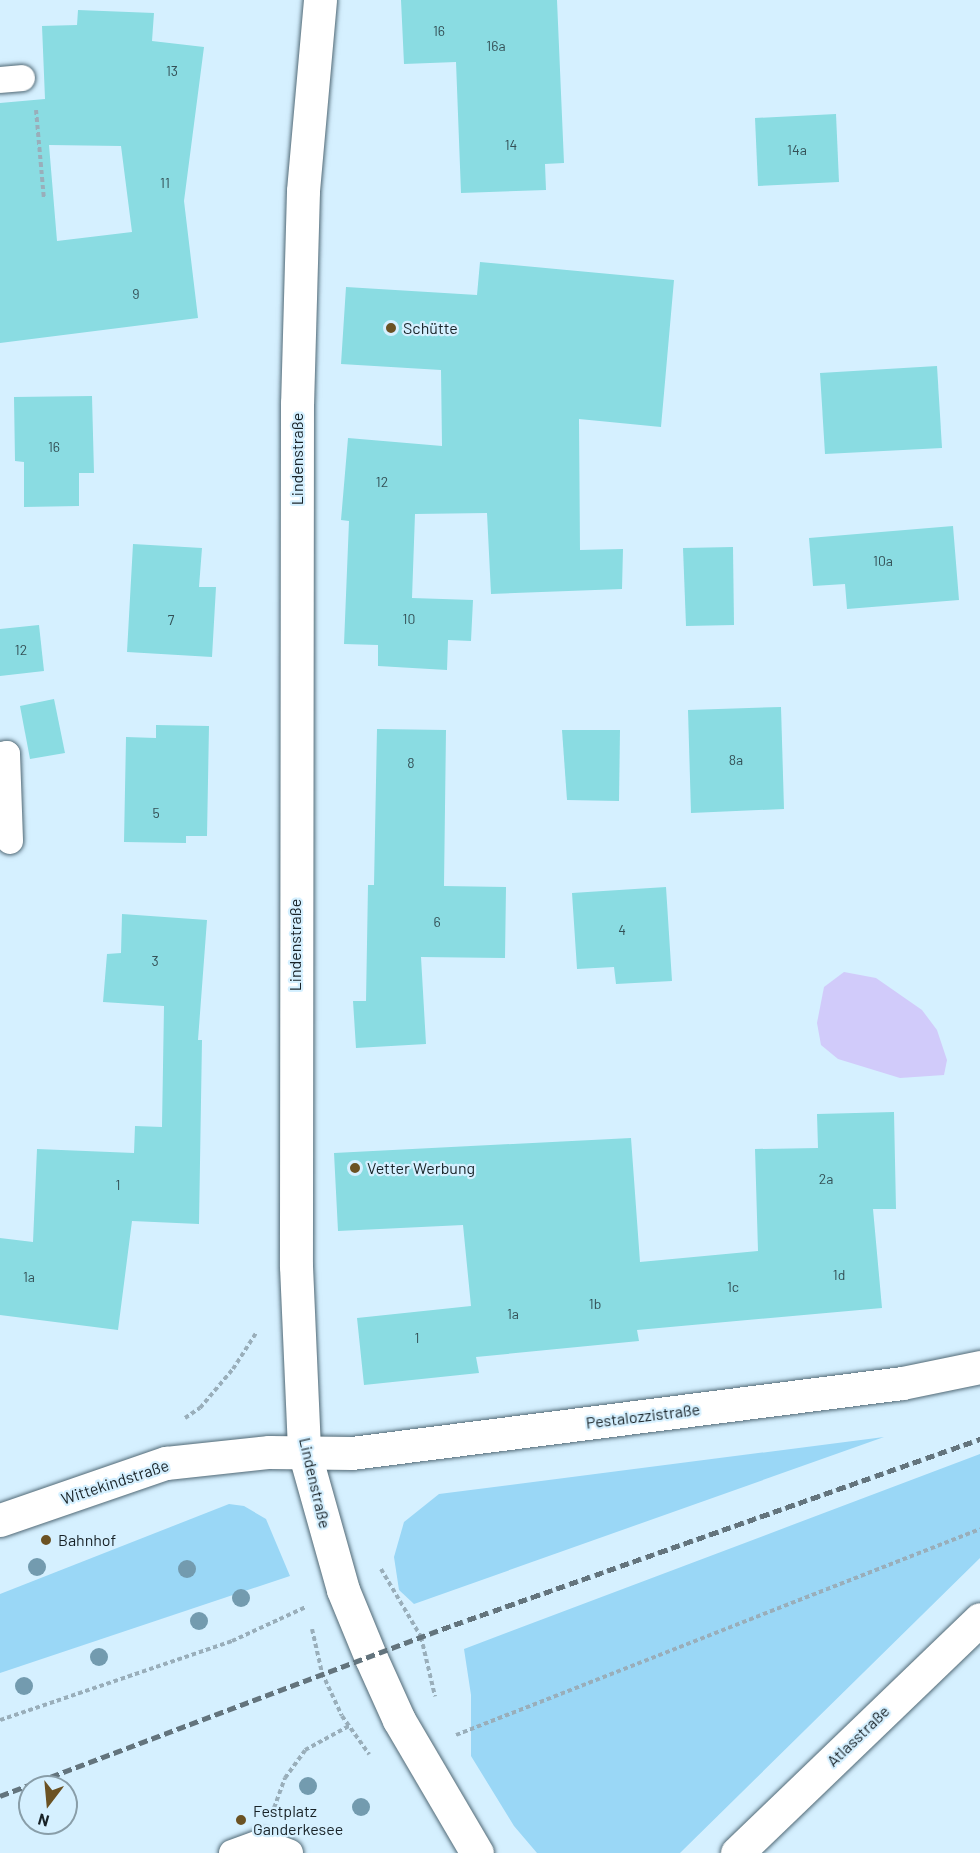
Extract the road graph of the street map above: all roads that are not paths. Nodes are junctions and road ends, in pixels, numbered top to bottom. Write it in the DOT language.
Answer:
graph roads {
  1 [pos="320,0"];
  2 [pos="0,755"];
  3 [pos="10,841"];
  4 [pos="980,1367"];
  5 [pos="304,1451"];
  6 [pos="0,1520"];
  7 [pos="980,1619"];
  8 [pos="232,1853"];
  9 [pos="290,1853"];
  10 [pos="477,1853"];
  11 [pos="737,1853"];
  1 -- 5 [label="street, Lindenstraße"];
  2 -- 3 [label="lane"];
  4 -- 5 [label="street, Pestalozzistraße"];
  5 -- 6 [label="street, Wittekindstraße"];
  5 -- 10 [label="street, Lindenstraße"];
  7 -- 11 [label="street, Atlasstraße"];
  8 -- 9 [label="lane"];
}
